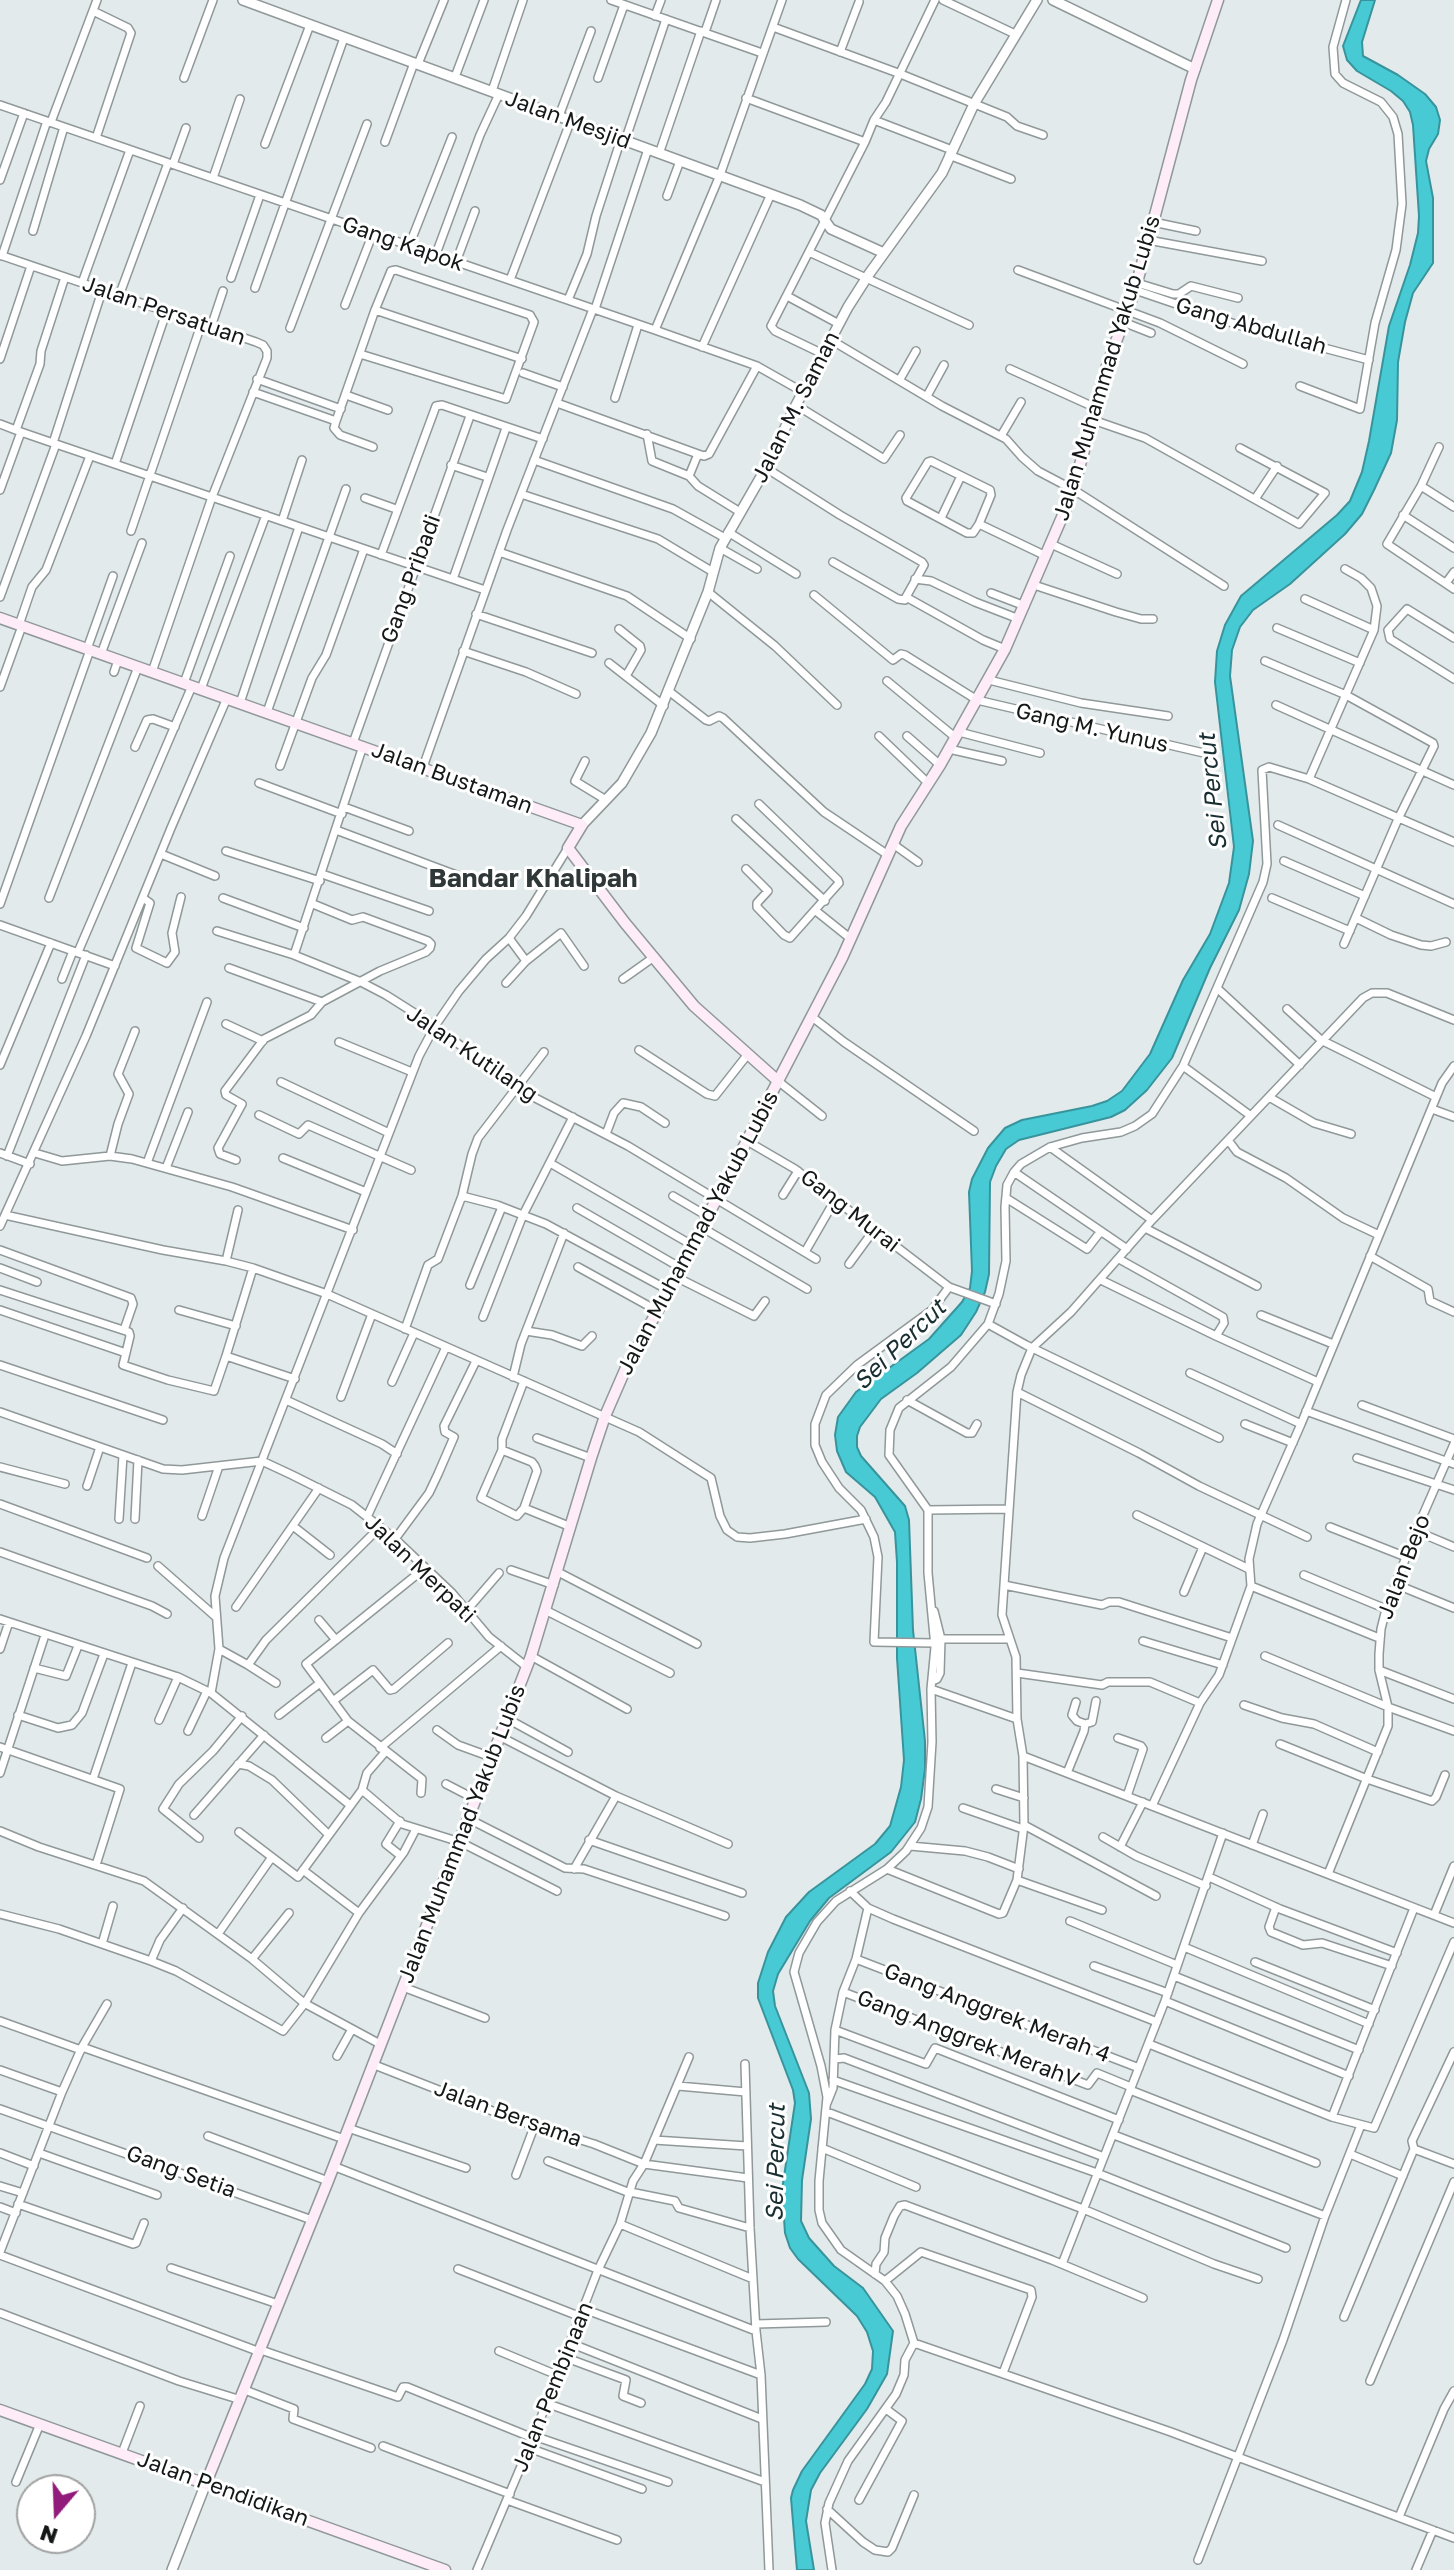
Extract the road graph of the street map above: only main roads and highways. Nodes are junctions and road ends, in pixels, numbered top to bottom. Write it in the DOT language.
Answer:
graph roads {
  1 [pos="1218,0"];
  2 [pos="0,618"];
  3 [pos="778,1081"];
  4 [pos="0,2410"];
  5 [pos="206,2483"];
  6 [pos="445,2570"];
  1 -- 3 [label="main road, Jalan Muhammad Yakub Lubis"];
  2 -- 3 [label="main road, Jalan Bustaman"];
  3 -- 5 [label="main road, Jalan Muhammad Yakub Lubis"];
  4 -- 5 [label="main road, Jalan Pendidikan"];
  5 -- 6 [label="main road, Jalan Pendidikan"];
}
